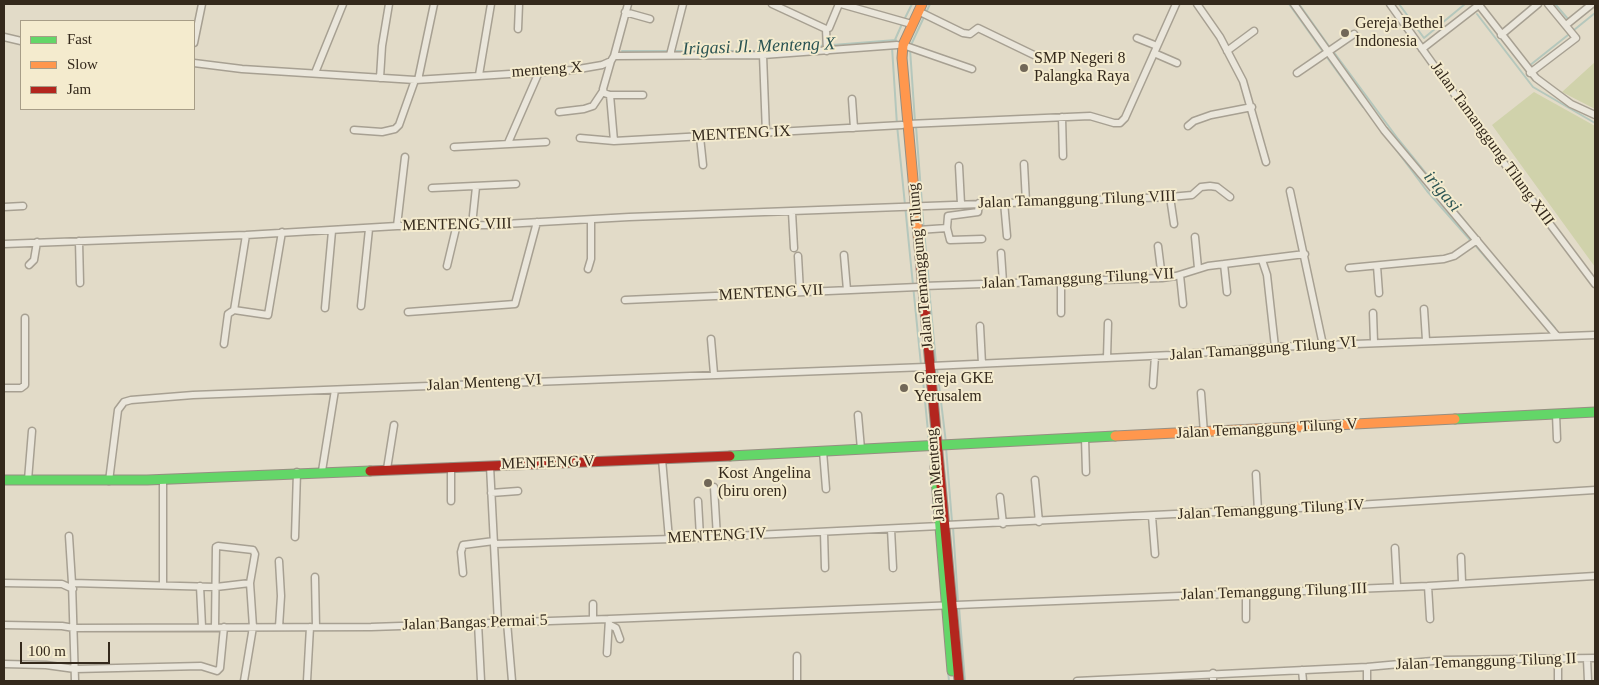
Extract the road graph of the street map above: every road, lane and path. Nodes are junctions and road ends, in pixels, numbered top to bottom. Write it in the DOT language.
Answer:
graph roads {
  1 [pos="202,4"];
  2 [pos="343,4"];
  3 [pos="389,4"];
  4 [pos="434,4"];
  5 [pos="491,4"];
  6 [pos="519,4"];
  7 [pos="628,4"];
  8 [pos="683,4"];
  9 [pos="772,4"];
  10 [pos="840,4"];
  11 [pos="1176,4"];
  12 [pos="1197,4"];
  13 [pos="1294,4"];
  14 [pos="1390,4"];
  15 [pos="1479,4"];
  16 [pos="1538,4"];
  17 [pos="1548,4"];
  18 [pos="1592,4"];
  19 [pos="919,6"];
  20 [pos="625,12"];
  21 [pos="650,19"];
  22 [pos="908,23"];
  23 [pos="1566,25"];
  24 [pos="518,29"];
  25 [pos="826,29"];
  26 [pos="1254,31"];
  27 [pos="1354,34"];
  28 [pos="4,36"];
  29 [pos="1501,36"];
  30 [pos="195,38"];
  31 [pos="1137,38"];
  32 [pos="20,42"];
  33 [pos="900,45"];
  34 [pos="1422,49"];
  35 [pos="1156,50"];
  36 [pos="1227,50"];
  37 [pos="827,51"];
  38 [pos="1327,52"];
  39 [pos="670,55"];
  40 [pos="763,55"];
  41 [pos="1038,57"];
  42 [pos="613,59"];
  43 [pos="195,63"];
  44 [pos="1177,64"];
  45 [pos="972,69"];
  46 [pos="539,72"];
  47 [pos="1297,73"];
  48 [pos="1530,73"];
  49 [pos="314,74"];
  50 [pos="479,75"];
  51 [pos="380,78"];
  52 [pos="417,80"];
  53 [pos="603,91"];
  54 [pos="610,95"];
  55 [pos="643,95"];
  56 [pos="852,99"];
  57 [pos="1252,107"];
  58 [pos="559,112"];
  59 [pos="1595,115"];
  60 [pos="1062,117"];
  61 [pos="905,124"];
  62 [pos="1188,126"];
  63 [pos="854,128"];
  64 [pos="354,130"];
  65 [pos="766,133"];
  66 [pos="700,137"];
  67 [pos="580,138"];
  68 [pos="614,141"];
  69 [pos="546,142"];
  70 [pos="508,143"];
  71 [pos="454,147"];
  72 [pos="1063,156"];
  73 [pos="405,157"];
  74 [pos="1266,162"];
  75 [pos="1024,164"];
  76 [pos="703,165"];
  77 [pos="959,166"];
  78 [pos="516,184"];
  79 [pos="476,187"];
  80 [pos="432,188"];
  81 [pos="1290,190"];
  82 [pos="1170,197"];
  83 [pos="1230,197"];
  84 [pos="1004,202"];
  85 [pos="1026,202"];
  86 [pos="979,203"];
  87 [pos="961,204"];
  88 [pos="23,206"];
  89 [pos="913,206"];
  90 [pos="4,208"];
  91 [pos="792,212"];
  92 [pos="591,220"];
  93 [pos="537,222"];
  94 [pos="457,224"];
  95 [pos="1174,224"];
  96 [pos="472,225"];
  97 [pos="397,226"];
  98 [pos="947,228"];
  99 [pos="369,229"];
  100 [pos="918,230"];
  101 [pos="332,231"];
  102 [pos="282,232"];
  103 [pos="246,235"];
  104 [pos="1006,236"];
  105 [pos="1195,237"];
  106 [pos="982,239"];
  107 [pos="1477,240"];
  108 [pos="79,241"];
  109 [pos="37,242"];
  110 [pos="4,244"];
  111 [pos="1158,246"];
  112 [pos="794,248"];
  113 [pos="1001,253"];
  114 [pos="1305,254"];
  115 [pos="798,256"];
  116 [pos="844,256"];
  117 [pos="1262,260"];
  118 [pos="29,264"];
  119 [pos="1224,264"];
  120 [pos="447,266"];
  121 [pos="1377,266"];
  122 [pos="1198,268"];
  123 [pos="1349,268"];
  124 [pos="588,269"];
  125 [pos="1180,275"];
  126 [pos="1162,278"];
  127 [pos="1061,281"];
  128 [pos="1002,282"];
  129 [pos="1595,282"];
  130 [pos="80,283"];
  131 [pos="920,286"];
  132 [pos="847,290"];
  133 [pos="800,292"];
  134 [pos="1227,292"];
  135 [pos="1379,293"];
  136 [pos="625,300"];
  137 [pos="1184,304"];
  138 [pos="361,306"];
  139 [pos="325,308"];
  140 [pos="1424,309"];
  141 [pos="234,310"];
  142 [pos="408,312"];
  143 [pos="1060,313"];
  144 [pos="1374,313"];
  145 [pos="25,318"];
  146 [pos="1108,323"];
  147 [pos="980,326"];
  148 [pos="1556,335"];
  149 [pos="1595,335"];
  150 [pos="711,339"];
  151 [pos="1426,340"];
  152 [pos="1374,342"];
  153 [pos="224,344"];
  154 [pos="1322,345"];
  155 [pos="1275,347"];
  156 [pos="1155,356"];
  157 [pos="1107,358"];
  158 [pos="982,364"];
  159 [pos="928,367"];
  160 [pos="714,374"];
  161 [pos="1153,385"];
  162 [pos="4,388"];
  163 [pos="335,390"];
  164 [pos="1202,393"];
  165 [pos="1595,412"];
  166 [pos="1556,414"];
  167 [pos="858,415"];
  168 [pos="394,425"];
  169 [pos="32,431"];
  170 [pos="1204,433"];
  171 [pos="1085,438"];
  172 [pos="1557,439"];
  173 [pos="936,446"];
  174 [pos="861,449"];
  175 [pos="823,451"];
  176 [pos="662,459"];
  177 [pos="490,466"];
  178 [pos="451,467"];
  179 [pos="387,469"];
  180 [pos="297,472"];
  181 [pos="322,472"];
  182 [pos="1086,472"];
  183 [pos="1256,474"];
  184 [pos="163,479"];
  185 [pos="4,480"];
  186 [pos="28,480"];
  187 [pos="1035,480"];
  188 [pos="109,481"];
  189 [pos="714,487"];
  190 [pos="826,489"];
  191 [pos="1595,490"];
  192 [pos="518,491"];
  193 [pos="491,493"];
  194 [pos="1000,497"];
  195 [pos="451,501"];
  196 [pos="698,501"];
  197 [pos="1258,511"];
  198 [pos="1152,516"];
  199 [pos="1039,522"];
  200 [pos="1003,524"];
  201 [pos="943,526"];
  202 [pos="891,529"];
  203 [pos="824,532"];
  204 [pos="69,536"];
  205 [pos="717,536"];
  206 [pos="295,537"];
  207 [pos="700,537"];
  208 [pos="668,539"];
  209 [pos="494,543"];
  210 [pos="1395,548"];
  211 [pos="1155,554"];
  212 [pos="1461,557"];
  213 [pos="279,561"];
  214 [pos="825,568"];
  215 [pos="893,568"];
  216 [pos="463,574"];
  217 [pos="1595,576"];
  218 [pos="315,577"];
  219 [pos="1462,582"];
  220 [pos="4,583"];
  221 [pos="250,583"];
  222 [pos="72,586"];
  223 [pos="163,586"];
  224 [pos="200,586"];
  225 [pos="1397,586"];
  226 [pos="1428,586"];
  227 [pos="216,587"];
  228 [pos="1246,593"];
  229 [pos="593,604"];
  230 [pos="950,605"];
  231 [pos="1246,619"];
  232 [pos="1430,619"];
  233 [pos="593,620"];
  234 [pos="498,622"];
  235 [pos="508,622"];
  236 [pos="610,622"];
  237 [pos="478,623"];
  238 [pos="4,625"];
  239 [pos="202,627"];
  240 [pos="215,627"];
  241 [pos="224,627"];
  242 [pos="253,627"];
  243 [pos="279,627"];
  244 [pos="313,627"];
  245 [pos="74,628"];
  246 [pos="620,639"];
  247 [pos="607,653"];
  248 [pos="797,656"];
  249 [pos="1587,658"];
  250 [pos="1595,658"];
  251 [pos="1558,659"];
  252 [pos="4,664"];
  253 [pos="1367,667"];
  254 [pos="75,669"];
  255 [pos="1302,670"];
  256 [pos="1213,673"];
  257 [pos="75,681"];
  258 [pos="244,681"];
  259 [pos="307,681"];
  260 [pos="481,681"];
  261 [pos="512,681"];
  262 [pos="797,681"];
  263 [pos="953,681"];
  264 [pos="959,681"];
  265 [pos="1077,681"];
  266 [pos="1213,681"];
  267 [pos="1303,681"];
  268 [pos="1367,681"];
  269 [pos="1558,681"];
  270 [pos="1588,681"];
  1 -- 30 [label="street"];
  2 -- 49 [label="street"];
  3 -- 51 [label="street"];
  4 -- 52 [label="street"];
  5 -- 50 [label="street"];
  6 -- 24 [label="street"];
  7 -- 20 [label="street"];
  8 -- 39 [label="street"];
  9 -- 25 [label="street"];
  10 -- 22 [label="street"];
  10 -- 25 [label="street"];
  11 -- 35 [label="street"];
  12 -- 36 [label="street"];
  13 -- 38 [label="street"];
  14 -- 34 [label="street, Jalan Tamanggung Tilung XIII"];
  15 -- 29 [label="street"];
  15 -- 34 [label="street"];
  16 -- 29 [label="street"];
  17 -- 23 [label="street"];
  18 -- 23 [label="street"];
  19 -- 22 [label="street"];
  19 -- 33 [label="street, Jalan Temanggung Tilung"];
  19 -- 41 [label="street"];
  20 -- 21 [label="street"];
  20 -- 42 [label="street"];
  22 -- 33 [label="street"];
  23 -- 48 [label="street"];
  25 -- 37 [label="street"];
  26 -- 36 [label="street"];
  27 -- 38 [label="street"];
  28 -- 32 [label="street"];
  29 -- 48 [label="street"];
  31 -- 35 [label="street"];
  33 -- 37 [label="street, menteng X"];
  33 -- 45 [label="street"];
  33 -- 61 [label="street, Jalan Temanggung Tilung"];
  34 -- 129 [label="street, Jalan Tamanggung Tilung XIII"];
  35 -- 44 [label="street"];
  35 -- 60 [label="street, MENTENG IX"];
  36 -- 57 [label="street"];
  37 -- 40 [label="street, menteng X"];
  38 -- 47 [label="street"];
  38 -- 107 [label="street"];
  39 -- 40 [label="street, menteng X"];
  39 -- 42 [label="street, menteng X"];
  40 -- 65 [label="street"];
  42 -- 46 [label="street, menteng X"];
  42 -- 53 [label="street"];
  43 -- 49 [label="street, menteng X"];
  46 -- 50 [label="street, menteng X"];
  46 -- 70 [label="street"];
  48 -- 59 [label="street"];
  49 -- 51 [label="street, menteng X"];
  50 -- 52 [label="street, menteng X"];
  51 -- 52 [label="street, menteng X"];
  52 -- 64 [label="street"];
  53 -- 54 [label="street"];
  53 -- 58 [label="street"];
  54 -- 55 [label="street"];
  54 -- 68 [label="street"];
  56 -- 63 [label="street"];
  57 -- 62 [label="street"];
  57 -- 74 [label="street"];
  60 -- 61 [label="street, MENTENG IX"];
  60 -- 72 [label="street"];
  61 -- 63 [label="street, MENTENG IX"];
  61 -- 89 [label="street, Jalan Temanggung Tilung"];
  63 -- 65 [label="street, MENTENG IX"];
  65 -- 66 [label="street, MENTENG IX"];
  66 -- 68 [label="street, MENTENG IX"];
  66 -- 76 [label="street"];
  67 -- 68 [label="street, MENTENG IX"];
  69 -- 70 [label="street"];
  70 -- 71 [label="street"];
  73 -- 97 [label="street"];
  75 -- 85 [label="street"];
  77 -- 87 [label="street"];
  78 -- 79 [label="street"];
  79 -- 80 [label="street"];
  79 -- 96 [label="street"];
  81 -- 114 [label="street"];
  82 -- 83 [label="street, Jalan Tamanggung Tilung VIII"];
  82 -- 85 [label="street, Jalan Tamanggung Tilung VIII"];
  82 -- 95 [label="street"];
  84 -- 85 [label="street, Jalan Tamanggung Tilung VIII"];
  84 -- 86 [label="street, Jalan Tamanggung Tilung VIII"];
  84 -- 104 [label="street"];
  86 -- 87 [label="street, Jalan Tamanggung Tilung VIII"];
  86 -- 98 [label="street"];
  87 -- 89 [label="street, Jalan Tamanggung Tilung VIII"];
  88 -- 90 [label="street"];
  89 -- 91 [label="street, MENTENG VIII"];
  89 -- 100 [label="street, Jalan Temanggung Tilung"];
  89 -- 131 [label="street"];
  91 -- 92 [label="street, MENTENG VIII"];
  91 -- 112 [label="street"];
  92 -- 93 [label="street, MENTENG VIII"];
  92 -- 124 [label="street"];
  93 -- 96 [label="street, MENTENG VIII"];
  93 -- 142 [label="street"];
  94 -- 96 [label="street, MENTENG VIII"];
  94 -- 97 [label="street, MENTENG VIII"];
  94 -- 120 [label="street"];
  97 -- 99 [label="street, MENTENG VIII"];
  98 -- 100 [label="street"];
  98 -- 106 [label="street"];
  99 -- 101 [label="street, MENTENG VIII"];
  99 -- 138 [label="street"];
  100 -- 131 [label="street, Jalan Temanggung Tilung"];
  101 -- 102 [label="street, MENTENG VIII"];
  101 -- 139 [label="street"];
  102 -- 103 [label="street, MENTENG VIII"];
  102 -- 141 [label="street"];
  103 -- 108 [label="street, MENTENG VIII"];
  103 -- 141 [label="street"];
  105 -- 122 [label="street"];
  107 -- 121 [label="street"];
  107 -- 148 [label="street"];
  108 -- 109 [label="street, MENTENG VIII"];
  108 -- 130 [label="street"];
  109 -- 110 [label="street, MENTENG VIII"];
  109 -- 118 [label="street"];
  111 -- 126 [label="street"];
  113 -- 128 [label="street"];
  114 -- 117 [label="street, Jalan Tamanggung Tilung VII"];
  114 -- 154 [label="street"];
  115 -- 133 [label="street"];
  116 -- 132 [label="street"];
  117 -- 119 [label="street, Jalan Tamanggung Tilung VII"];
  117 -- 155 [label="street"];
  119 -- 122 [label="street, Jalan Tamanggung Tilung VII"];
  119 -- 134 [label="street"];
  121 -- 123 [label="street"];
  121 -- 135 [label="street"];
  122 -- 125 [label="street, Jalan Tamanggung Tilung VII"];
  125 -- 126 [label="street, Jalan Tamanggung Tilung VII"];
  125 -- 137 [label="street"];
  126 -- 127 [label="street, Jalan Tamanggung Tilung VII"];
  127 -- 128 [label="street, Jalan Tamanggung Tilung VII"];
  127 -- 143 [label="street"];
  128 -- 131 [label="street, Jalan Tamanggung Tilung VII"];
  131 -- 132 [label="street, MENTENG VII"];
  131 -- 159 [label="street, Jalan Temanggung Tilung"];
  132 -- 133 [label="street, MENTENG VII"];
  133 -- 136 [label="street, MENTENG VII"];
  140 -- 151 [label="street"];
  141 -- 153 [label="street"];
  144 -- 152 [label="street"];
  145 -- 162 [label="street"];
  146 -- 157 [label="street"];
  147 -- 158 [label="street"];
  148 -- 149 [label="street, Jalan Tamanggung Tilung VI"];
  148 -- 151 [label="street, Jalan Tamanggung Tilung VI"];
  150 -- 160 [label="street"];
  151 -- 152 [label="street, Jalan Tamanggung Tilung VI"];
  152 -- 154 [label="street, Jalan Tamanggung Tilung VI"];
  154 -- 155 [label="street, Jalan Tamanggung Tilung VI"];
  155 -- 156 [label="street, Jalan Tamanggung Tilung VI"];
  156 -- 157 [label="street, Jalan Tamanggung Tilung VI"];
  156 -- 161 [label="street"];
  157 -- 158 [label="street, Jalan Tamanggung Tilung VI"];
  158 -- 159 [label="street, Jalan Tamanggung Tilung VI"];
  159 -- 160 [label="street, Jalan Menteng VI"];
  159 -- 173 [label="street, Jalan Temanggung Tilung"];
  160 -- 163 [label="street, Jalan Menteng VI"];
  163 -- 181 [label="street"];
  163 -- 188 [label="street, Jalan Menteng VI"];
  164 -- 170 [label="street"];
  165 -- 166 [label="street, Jalan Temanggung Tilung V"];
  166 -- 170 [label="street, Jalan Temanggung Tilung V"];
  166 -- 172 [label="street"];
  167 -- 174 [label="street"];
  168 -- 179 [label="street"];
  169 -- 186 [label="street"];
  170 -- 171 [label="street, Jalan Temanggung Tilung V"];
  171 -- 173 [label="street, Jalan Temanggung Tilung V"];
  171 -- 182 [label="street"];
  173 -- 174 [label="street, MENTENG V"];
  173 -- 201 [label="street, Jalan Temanggung Tilung"];
  174 -- 175 [label="street, MENTENG V"];
  175 -- 176 [label="street, MENTENG V"];
  175 -- 190 [label="street"];
  176 -- 177 [label="street, MENTENG V"];
  176 -- 208 [label="street"];
  177 -- 178 [label="street, MENTENG V"];
  177 -- 193 [label="street"];
  178 -- 179 [label="street, MENTENG V"];
  178 -- 195 [label="street"];
  179 -- 181 [label="street, MENTENG V"];
  180 -- 181 [label="street, MENTENG V"];
  180 -- 184 [label="street, MENTENG V"];
  180 -- 206 [label="street"];
  183 -- 197 [label="street"];
  184 -- 188 [label="street, MENTENG V"];
  184 -- 223 [label="street"];
  185 -- 186 [label="street, MENTENG V"];
  186 -- 188 [label="street, MENTENG V"];
  187 -- 199 [label="street"];
  189 -- 205 [label="street"];
  191 -- 197 [label="street, Jalan Temanggung Tilung IV"];
  192 -- 193 [label="street"];
  193 -- 209 [label="street"];
  194 -- 200 [label="street"];
  196 -- 207 [label="street"];
  197 -- 198 [label="street, Jalan Temanggung Tilung IV"];
  198 -- 199 [label="street, Jalan Temanggung Tilung IV"];
  198 -- 211 [label="street"];
  199 -- 200 [label="street, Jalan Temanggung Tilung IV"];
  200 -- 201 [label="street, Jalan Temanggung Tilung IV"];
  201 -- 202 [label="street, MENTENG IV"];
  201 -- 230 [label="street, Jalan Temanggung Tilung"];
  202 -- 203 [label="street, MENTENG IV"];
  202 -- 215 [label="street"];
  203 -- 205 [label="street, MENTENG IV"];
  203 -- 214 [label="street"];
  204 -- 222 [label="street"];
  205 -- 207 [label="street, MENTENG IV"];
  207 -- 208 [label="street, MENTENG IV"];
  208 -- 209 [label="street, MENTENG IV"];
  209 -- 216 [label="street, MENTENG IV"];
  209 -- 234 [label="street"];
  210 -- 225 [label="street"];
  212 -- 219 [label="street"];
  213 -- 243 [label="street"];
  217 -- 219 [label="street, Jalan Temanggung Tilung III"];
  218 -- 244 [label="street"];
  219 -- 226 [label="street, Jalan Temanggung Tilung III"];
  220 -- 222 [label="street"];
  221 -- 227 [label="street"];
  221 -- 227 [label="street"];
  221 -- 242 [label="street"];
  222 -- 223 [label="street"];
  222 -- 245 [label="street"];
  223 -- 224 [label="street"];
  224 -- 227 [label="street"];
  224 -- 239 [label="street"];
  225 -- 226 [label="street, Jalan Temanggung Tilung III"];
  225 -- 228 [label="street, Jalan Temanggung Tilung III"];
  226 -- 232 [label="street"];
  227 -- 240 [label="street"];
  228 -- 230 [label="street, Jalan Temanggung Tilung III"];
  228 -- 231 [label="street"];
  229 -- 233 [label="street"];
  230 -- 236 [label="street, Jalan Bangas Permai 5"];
  230 -- 263 [label="street"];
  230 -- 264 [label="street, Jalan Temanggung Tilung"];
  233 -- 235 [label="street, Jalan Bangas Permai 5"];
  233 -- 236 [label="street, Jalan Bangas Permai 5"];
  234 -- 235 [label="street, Jalan Bangas Permai 5"];
  234 -- 237 [label="street, Jalan Bangas Permai 5"];
  235 -- 261 [label="street"];
  236 -- 246 [label="street"];
  236 -- 247 [label="street"];
  237 -- 244 [label="street, Jalan Bangas Permai 5"];
  237 -- 260 [label="street"];
  238 -- 245 [label="street, Jalan Bangas Permai 5"];
  239 -- 240 [label="street, Jalan Bangas Permai 5"];
  239 -- 245 [label="street, Jalan Bangas Permai 5"];
  240 -- 241 [label="street, Jalan Bangas Permai 5"];
  241 -- 242 [label="street, Jalan Bangas Permai 5"];
  241 -- 254 [label="street"];
  242 -- 243 [label="street, Jalan Bangas Permai 5"];
  242 -- 258 [label="street"];
  243 -- 244 [label="street, Jalan Bangas Permai 5"];
  244 -- 259 [label="street"];
  245 -- 254 [label="street"];
  248 -- 262 [label="street"];
  249 -- 250 [label="street, Jalan Temanggung Tilung II"];
  249 -- 251 [label="street, Jalan Temanggung Tilung II"];
  249 -- 270 [label="street"];
  251 -- 253 [label="street, Jalan Temanggung Tilung II"];
  251 -- 269 [label="street"];
  252 -- 254 [label="street"];
  253 -- 255 [label="street, Jalan Temanggung Tilung II"];
  253 -- 268 [label="street"];
  254 -- 257 [label="street"];
  255 -- 256 [label="street, Jalan Temanggung Tilung II"];
  255 -- 267 [label="street"];
  256 -- 265 [label="street, Jalan Temanggung Tilung II"];
  256 -- 266 [label="street"];
}
